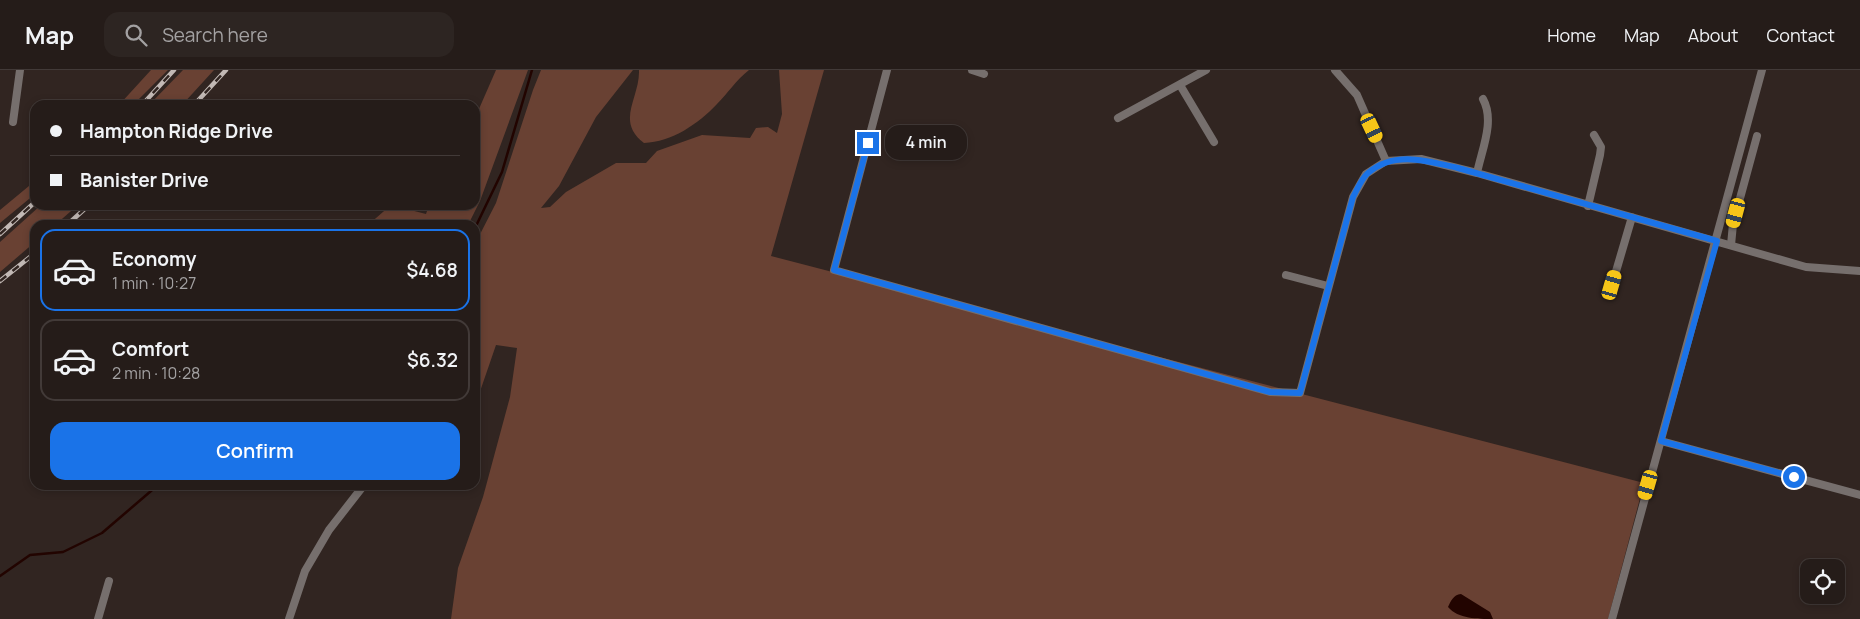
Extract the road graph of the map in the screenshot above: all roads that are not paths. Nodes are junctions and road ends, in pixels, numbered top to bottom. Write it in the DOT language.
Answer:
graph roads {
  1 [pos="20,70"];
  2 [pos="887,70"];
  3 [pos="972,70"];
  4 [pos="1206,70"];
  5 [pos="1335,70"];
  6 [pos="1762,70"];
  7 [pos="984,74"];
  8 [pos="1180,85"];
  9 [pos="1483,99"];
  10 [pos="1118,118"];
  11 [pos="13,122"];
  12 [pos="1594,135"];
  13 [pos="1757,136"];
  14 [pos="1214,142"];
  15 [pos="1386,161"];
  16 [pos="1477,173"];
  17 [pos="1588,206"];
  18 [pos="1632,217"];
  19 [pos="1717,241"];
  20 [pos="1731,245"];
  21 [pos="1860,271"];
  22 [pos="1286,275"];
  23 [pos="1612,285"];
  24 [pos="1328,286"];
  25 [pos="1661,441"];
  26 [pos="360,490"];
  27 [pos="1860,495"];
  28 [pos="109,580"];
  29 [pos="98,619"];
  30 [pos="289,619"];
  31 [pos="1612,619"];
  1 -- 11 [label="street"];
  2 -- 24 [label="street"];
  3 -- 7 [label="street"];
  4 -- 8 [label="street"];
  5 -- 15 [label="street"];
  6 -- 19 [label="street"];
  8 -- 10 [label="street"];
  8 -- 14 [label="street"];
  9 -- 16 [label="street"];
  12 -- 17 [label="street"];
  13 -- 20 [label="street"];
  15 -- 16 [label="street"];
  15 -- 24 [label="street"];
  16 -- 17 [label="street"];
  17 -- 18 [label="street"];
  18 -- 19 [label="street"];
  18 -- 23 [label="street"];
  19 -- 20 [label="street"];
  19 -- 25 [label="street"];
  20 -- 21 [label="street"];
  22 -- 24 [label="street"];
  25 -- 27 [label="street"];
  25 -- 31 [label="street"];
  26 -- 30 [label="street"];
  28 -- 29 [label="street"];
}
